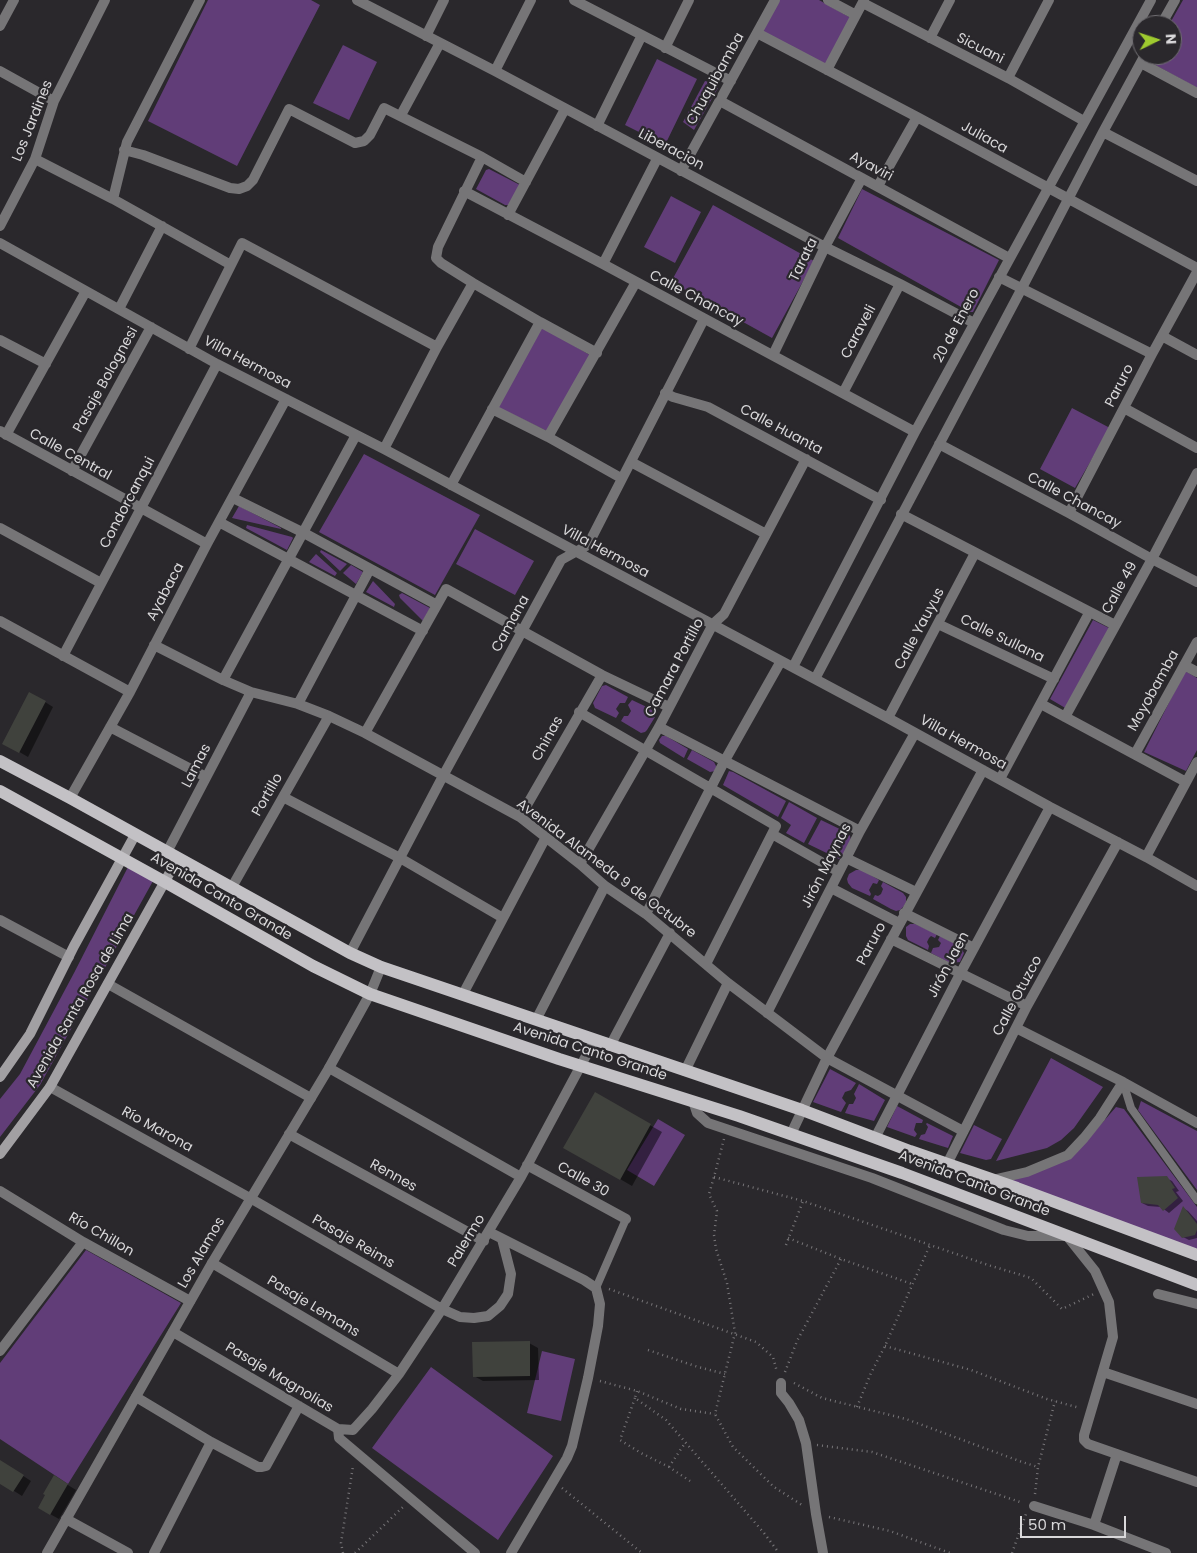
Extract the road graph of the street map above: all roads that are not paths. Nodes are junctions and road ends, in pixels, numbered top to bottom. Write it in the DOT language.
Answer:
graph roads {
  1 [pos="14,0"];
  2 [pos="105,0"];
  3 [pos="200,0"];
  4 [pos="356,0"];
  5 [pos="444,0"];
  6 [pos="531,0"];
  7 [pos="574,0"];
  8 [pos="688,0"];
  9 [pos="775,0"];
  10 [pos="828,0"];
  11 [pos="950,0"];
  12 [pos="1049,0"];
  13 [pos="1151,0"];
  14 [pos="1175,0"];
  15 [pos="863,2"];
  16 [pos="856,15"];
  17 [pos="1167,15"];
  18 [pos="0,26"];
  19 [pos="757,33"];
  20 [pos="426,36"];
  21 [pos="642,36"];
  22 [pos="930,38"];
  23 [pos="440,43"];
  24 [pos="666,48"];
  25 [pos="1140,65"];
  26 [pos="1152,65"];
  27 [pos="827,70"];
  28 [pos="0,71"];
  29 [pos="495,71"];
  30 [pos="1008,78"];
  31 [pos="731,81"];
  32 [pos="1197,94"];
  33 [pos="720,101"];
  34 [pos="54,102"];
  35 [pos="565,109"];
  36 [pos="401,115"];
  37 [pos="917,118"];
  38 [pos="1084,121"];
  39 [pos="597,126"];
  40 [pos="1103,132"];
  41 [pos="124,150"];
  42 [pos="482,156"];
  43 [pos="35,159"];
  44 [pos="657,159"];
  45 [pos="681,171"];
  46 [pos="862,178"];
  47 [pos="1197,181"];
  48 [pos="526,182"];
  49 [pos="878,186"];
  50 [pos="1048,188"];
  51 [pos="464,191"];
  52 [pos="113,199"];
  53 [pos="1068,199"];
  54 [pos="508,214"];
  55 [pos="0,226"];
  56 [pos="162,226"];
  57 [pos="0,244"];
  58 [pos="825,247"];
  59 [pos="1010,258"];
  60 [pos="603,264"];
  61 [pos="231,265"];
  62 [pos="1197,270"];
  63 [pos="999,277"];
  64 [pos="473,282"];
  65 [pos="636,282"];
  66 [pos="900,284"];
  67 [pos="1022,288"];
  68 [pos="86,291"];
  69 [pos="119,309"];
  70 [pos="704,319"];
  71 [pos="540,322"];
  72 [pos="974,323"];
  73 [pos="151,328"];
  74 [pos="1162,336"];
  75 [pos="0,340"];
  76 [pos="189,348"];
  77 [pos="437,348"];
  78 [pos="597,353"];
  79 [pos="1152,354"];
  80 [pos="773,355"];
  81 [pos="1197,355"];
  82 [pos="46,364"];
  83 [pos="217,364"];
  84 [pos="665,393"];
  85 [pos="843,393"];
  86 [pos="286,399"];
  87 [pos="1124,408"];
  88 [pos="492,409"];
  89 [pos="915,432"];
  90 [pos="3,433"];
  91 [pos="356,435"];
  92 [pos="548,438"];
  93 [pos="938,444"];
  94 [pos="1197,448"];
  95 [pos="384,449"];
  96 [pos="806,458"];
  97 [pos="631,462"];
  98 [pos="72,472"];
  99 [pos="1197,473"];
  100 [pos="621,478"];
  101 [pos="451,485"];
  102 [pos="233,498"];
  103 [pos="881,500"];
  104 [pos="140,509"];
  105 [pos="1069,513"];
  106 [pos="901,514"];
  107 [pos="220,522"];
  108 [pos="0,528"];
  109 [pos="304,533"];
  110 [pos="766,534"];
  111 [pos="207,544"];
  112 [pos="575,552"];
  113 [pos="976,553"];
  114 [pos="290,559"];
  115 [pos="1152,559"];
  116 [pos="370,569"];
  117 [pos="1197,582"];
  118 [pos="101,583"];
  119 [pos="355,595"];
  120 [pos="437,605"];
  121 [pos="1089,613"];
  122 [pos="0,621"];
  123 [pos="713,624"];
  124 [pos="938,624"];
  125 [pos="1115,625"];
  126 [pos="423,631"];
  127 [pos="522,632"];
  128 [pos="1197,642"];
  129 [pos="154,645"];
  130 [pos="63,656"];
  131 [pos="781,661"];
  132 [pos="1184,665"];
  133 [pos="793,667"];
  134 [pos="1197,672"];
  135 [pos="602,675"];
  136 [pos="1054,679"];
  137 [pos="223,680"];
  138 [pos="815,680"];
  139 [pos="130,692"];
  140 [pos="251,692"];
  141 [pos="298,704"];
  142 [pos="1041,704"];
  143 [pos="669,707"];
  144 [pos="579,712"];
  145 [pos="329,716"];
  146 [pos="1065,717"];
  147 [pos="888,718"];
  148 [pos="110,727"];
  149 [pos="659,727"];
  150 [pos="915,732"];
  151 [pos="365,733"];
  152 [pos="645,750"];
  153 [pos="1135,754"];
  154 [pos="0,761"];
  155 [pos="724,762"];
  156 [pos="1197,762"];
  157 [pos="983,770"];
  158 [pos="443,776"];
  159 [pos="206,777"];
  160 [pos="1000,779"];
  161 [pos="1186,782"];
  162 [pos="711,787"];
  163 [pos="0,791"];
  164 [pos="283,797"];
  165 [pos="70,798"];
  166 [pos="1050,807"];
  167 [pos="520,817"];
  168 [pos="860,831"];
  169 [pos="135,834"];
  170 [pos="772,834"];
  171 [pos="546,837"];
  172 [pos="1118,842"];
  173 [pos="173,855"];
  174 [pos="1146,857"];
  175 [pos="122,858"];
  176 [pos="400,858"];
  177 [pos="846,858"];
  178 [pos="580,864"];
  179 [pos="839,872"];
  180 [pos="164,882"];
  181 [pos="605,886"];
  182 [pos="1197,886"];
  183 [pos="232,887"];
  184 [pos="831,888"];
  185 [pos="916,892"];
  186 [pos="904,913"];
  187 [pos="646,914"];
  188 [pos="503,918"];
  189 [pos="0,920"];
  190 [pos="899,923"];
  191 [pos="670,933"];
  192 [pos="891,938"];
  193 [pos="974,948"];
  194 [pos="350,953"];
  195 [pos="69,957"];
  196 [pos="706,964"];
  197 [pos="381,967"];
  198 [pos="960,974"];
  199 [pos="728,983"];
  200 [pos="108,984"];
  201 [pos="370,994"];
  202 [pos="463,994"];
  203 [pos="1028,1006"];
  204 [pos="766,1013"];
  205 [pos="536,1020"];
  206 [pos="1016,1028"];
  207 [pos="594,1041"];
  208 [pos="610,1046"];
  209 [pos="827,1058"];
  210 [pos="581,1065"];
  211 [pos="329,1068"];
  212 [pos="686,1071"];
  213 [pos="0,1077"];
  214 [pos="1123,1082"];
  215 [pos="50,1087"];
  216 [pos="896,1095"];
  217 [pos="311,1098"];
  218 [pos="692,1101"];
  219 [pos="802,1110"];
  220 [pos="1197,1123"];
  221 [pos="963,1131"];
  222 [pos="289,1134"];
  223 [pos="791,1134"];
  224 [pos="875,1138"];
  225 [pos="0,1154"];
  226 [pos="947,1164"];
  227 [pos="527,1165"];
  228 [pos="521,1177"];
  229 [pos="991,1180"];
  230 [pos="0,1191"];
  231 [pos="250,1198"];
  232 [pos="1197,1200"];
  233 [pos="626,1219"];
  234 [pos="1067,1236"];
  235 [pos="486,1237"];
  236 [pos="502,1239"];
  237 [pos="83,1242"];
  238 [pos="1197,1255"];
  239 [pos="212,1263"];
  240 [pos="1197,1285"];
  241 [pos="596,1288"];
  242 [pos="1158,1294"];
  243 [pos="190,1301"];
  244 [pos="1197,1304"];
  245 [pos="442,1309"];
  246 [pos="173,1332"];
  247 [pos="0,1351"];
  248 [pos="1103,1372"];
  249 [pos="399,1374"];
  250 [pos="781,1383"];
  251 [pos="136,1397"];
  252 [pos="1197,1404"];
  253 [pos="299,1406"];
  254 [pos="338,1429"];
  255 [pos="211,1442"];
  256 [pos="1117,1454"];
  257 [pos="1197,1482"];
  258 [pos="1031,1506"];
  259 [pos="66,1518"];
  260 [pos="1094,1525"];
  261 [pos="47,1553"];
  262 [pos="128,1553"];
  263 [pos="154,1553"];
  264 [pos="475,1553"];
  265 [pos="510,1553"];
  266 [pos="823,1553"];
  267 [pos="1166,1553"];
  1 -- 18 [label="street"];
  2 -- 34 [label="street, Los Jardines"];
  3 -- 41 [label="street"];
  4 -- 20 [label="street, Liberacion"];
  5 -- 20 [label="street"];
  6 -- 29 [label="street"];
  7 -- 21 [label="street"];
  8 -- 24 [label="street"];
  9 -- 19 [label="street, Chuquibamba"];
  10 -- 16 [label="street"];
  11 -- 22 [label="street"];
  12 -- 30 [label="street"];
  13 -- 38 [label="street, 20 de Enero"];
  14 -- 17 [label="street"];
  15 -- 16 [label="street"];
  15 -- 22 [label="street, Sicuani"];
  16 -- 27 [label="street"];
  19 -- 27 [label="street, Juliaca"];
  19 -- 31 [label="street, Chuquibamba"];
  20 -- 23 [label="street, Liberacion"];
  21 -- 24 [label="street"];
  21 -- 39 [label="street"];
  22 -- 30 [label="street, Sicuani"];
  23 -- 29 [label="street, Liberacion"];
  23 -- 36 [label="street"];
  24 -- 31 [label="street"];
  25 -- 40 [label="street"];
  26 -- 32 [label="street"];
  27 -- 37 [label="street, Juliaca"];
  28 -- 34 [label="street"];
  29 -- 35 [label="street, Liberacion"];
  30 -- 38 [label="street, Sicuani"];
  31 -- 33 [label="street, Chuquibamba"];
  33 -- 45 [label="street, Chuquibamba"];
  33 -- 46 [label="street, Ayaviri"];
  34 -- 43 [label="street, Los Jardines"];
  35 -- 39 [label="street, Liberacion"];
  35 -- 48 [label="street"];
  36 -- 41 [label="street"];
  36 -- 42 [label="street"];
  37 -- 49 [label="street"];
  37 -- 50 [label="street, Juliaca"];
  38 -- 50 [label="street, 20 de Enero"];
  39 -- 44 [label="street, Liberacion"];
  40 -- 47 [label="street"];
  40 -- 53 [label="street"];
  41 -- 52 [label="street"];
  42 -- 48 [label="street"];
  42 -- 51 [label="street"];
  43 -- 52 [label="street"];
  43 -- 55 [label="street, Los Jardines"];
  44 -- 45 [label="street, Liberacion"];
  44 -- 60 [label="street"];
  45 -- 58 [label="street, Liberacion"];
  46 -- 49 [label="street, Ayaviri"];
  46 -- 58 [label="street, Tarata"];
  48 -- 54 [label="street"];
  49 -- 59 [label="street, Ayaviri"];
  50 -- 53 [label="street, Juliaca"];
  50 -- 59 [label="street, 20 de Enero"];
  51 -- 54 [label="street, Calle Chancay"];
  51 -- 64 [label="street"];
  52 -- 56 [label="street"];
  53 -- 62 [label="street, Juliaca"];
  53 -- 67 [label="street"];
  54 -- 60 [label="street, Calle Chancay"];
  56 -- 61 [label="street"];
  56 -- 69 [label="street"];
  57 -- 68 [label="street, Villa Hermosa"];
  58 -- 66 [label="street, Liberacion"];
  58 -- 80 [label="street, Tarata"];
  59 -- 63 [label="street, 20 de Enero"];
  60 -- 65 [label="street, Calle Chancay"];
  61 -- 76 [label="street"];
  61 -- 77 [label="street"];
  62 -- 74 [label="street, Paruro"];
  63 -- 67 [label="street"];
  63 -- 72 [label="street, 20 de Enero"];
  64 -- 71 [label="street"];
  64 -- 77 [label="street"];
  65 -- 70 [label="street, Calle Chancay"];
  65 -- 78 [label="street"];
  66 -- 72 [label="street, Liberacion"];
  66 -- 85 [label="street, Caraveli"];
  67 -- 79 [label="street"];
  67 -- 93 [label="street"];
  68 -- 69 [label="street, Villa Hermosa"];
  68 -- 82 [label="street"];
  69 -- 73 [label="street, Villa Hermosa"];
  70 -- 80 [label="street, Calle Chancay"];
  70 -- 84 [label="street, Camana"];
  71 -- 78 [label="street"];
  71 -- 88 [label="street"];
  72 -- 89 [label="street, 20 de Enero"];
  73 -- 76 [label="street, Villa Hermosa"];
  73 -- 98 [label="street, Pasaje Bolognesi"];
  74 -- 79 [label="street, Paruro"];
  74 -- 81 [label="street"];
  75 -- 82 [label="street"];
  76 -- 83 [label="street, Villa Hermosa"];
  77 -- 95 [label="street"];
  78 -- 92 [label="street"];
  79 -- 87 [label="street, Paruro"];
  80 -- 85 [label="street, Calle Chancay"];
  82 -- 90 [label="street"];
  83 -- 86 [label="street, Villa Hermosa"];
  83 -- 104 [label="street, Condorcanqui"];
  84 -- 96 [label="street, Calle Huanta"];
  84 -- 97 [label="street, Camana"];
  85 -- 89 [label="street, Calle Chancay"];
  86 -- 91 [label="street, Villa Hermosa"];
  86 -- 102 [label="street, Ayabaca"];
  87 -- 94 [label="street"];
  87 -- 105 [label="street, Paruro"];
  88 -- 92 [label="street"];
  88 -- 101 [label="street"];
  89 -- 103 [label="street, 20 de Enero"];
  90 -- 98 [label="street, Calle Central"];
  91 -- 95 [label="street, Villa Hermosa"];
  91 -- 109 [label="street"];
  92 -- 100 [label="street"];
  93 -- 105 [label="street, Calle Chancay"];
  93 -- 106 [label="street"];
  95 -- 101 [label="street, Villa Hermosa"];
  96 -- 103 [label="street, Calle Huanta"];
  96 -- 110 [label="street, Camara Portillo"];
  97 -- 100 [label="street, Camana"];
  97 -- 110 [label="street"];
  98 -- 104 [label="street, Calle Central"];
  99 -- 115 [label="street, Calle 49"];
  100 -- 112 [label="street, Camana"];
  101 -- 112 [label="street, Villa Hermosa"];
  102 -- 107 [label="street, Ayabaca"];
  102 -- 109 [label="street"];
  103 -- 133 [label="street, 20 de Enero"];
  104 -- 111 [label="street, Calle Central"];
  104 -- 118 [label="street, Condorcanqui"];
  105 -- 115 [label="street, Calle Chancay"];
  106 -- 113 [label="street"];
  106 -- 138 [label="street"];
  107 -- 111 [label="street, Ayabaca"];
  107 -- 114 [label="street"];
  108 -- 118 [label="street"];
  109 -- 114 [label="street"];
  109 -- 116 [label="street"];
  110 -- 123 [label="street, Camara Portillo"];
  111 -- 129 [label="street, Ayabaca"];
  112 -- 123 [label="street, Villa Hermosa"];
  112 -- 127 [label="street, Camana"];
  113 -- 121 [label="street"];
  113 -- 124 [label="street, Calle Yauyus"];
  114 -- 119 [label="street"];
  114 -- 137 [label="street"];
  115 -- 117 [label="street, Calle Chancay"];
  115 -- 125 [label="street, Calle 49"];
  116 -- 119 [label="street"];
  116 -- 120 [label="street"];
  118 -- 130 [label="street, Condorcanqui"];
  119 -- 126 [label="street"];
  119 -- 141 [label="street"];
  120 -- 126 [label="street"];
  120 -- 127 [label="street"];
  121 -- 125 [label="street"];
  121 -- 136 [label="street"];
  122 -- 130 [label="street"];
  123 -- 131 [label="street, Villa Hermosa"];
  123 -- 143 [label="street, Camara Portillo"];
  124 -- 136 [label="street, Calle Sullana"];
  124 -- 147 [label="street, Calle Yauyus"];
  125 -- 146 [label="street, Calle 49"];
  126 -- 151 [label="street"];
  127 -- 135 [label="street"];
  127 -- 158 [label="street, Camana"];
  128 -- 132 [label="street, Moyobamba"];
  129 -- 137 [label="street, Avenida Alameda 9 de Octubre"];
  129 -- 139 [label="street, Ayabaca"];
  130 -- 139 [label="street"];
  131 -- 133 [label="street, Villa Hermosa"];
  131 -- 155 [label="street"];
  132 -- 134 [label="street"];
  132 -- 153 [label="street, Moyobamba"];
  133 -- 138 [label="street, Villa Hermosa"];
  135 -- 143 [label="street"];
  135 -- 144 [label="street, Chinas"];
  136 -- 142 [label="street"];
  137 -- 140 [label="street, Avenida Alameda 9 de Octubre"];
  138 -- 147 [label="street, Villa Hermosa"];
  139 -- 148 [label="street, Ayabaca"];
  140 -- 141 [label="street, Avenida Alameda 9 de Octubre"];
  140 -- 159 [label="street, Lamas"];
  141 -- 145 [label="street, Avenida Alameda 9 de Octubre"];
  142 -- 146 [label="street"];
  142 -- 160 [label="street"];
  143 -- 149 [label="street, Camara Portillo"];
  144 -- 152 [label="street"];
  144 -- 167 [label="street, Chinas"];
  145 -- 151 [label="street, Avenida Alameda 9 de Octubre"];
  145 -- 164 [label="street, Portillo"];
  146 -- 153 [label="street"];
  147 -- 150 [label="street, Villa Hermosa"];
  148 -- 159 [label="street"];
  148 -- 165 [label="street, Ayabaca"];
  149 -- 152 [label="street, Camara Portillo"];
  149 -- 155 [label="street"];
  150 -- 157 [label="street, Villa Hermosa"];
  150 -- 168 [label="street, Jirón Maynas"];
  151 -- 158 [label="street, Avenida Alameda 9 de Octubre"];
  152 -- 162 [label="street"];
  152 -- 178 [label="street, Camara Portillo"];
  153 -- 161 [label="street"];
  154 -- 165 [label="main road, Avenida Canto Grande"];
  155 -- 162 [label="street"];
  155 -- 168 [label="street"];
  156 -- 161 [label="street"];
  157 -- 160 [label="street, Villa Hermosa"];
  157 -- 185 [label="street, Paruro"];
  158 -- 167 [label="street, Avenida Alameda 9 de Octubre"];
  158 -- 176 [label="street, Camana"];
  159 -- 173 [label="street, Lamas"];
  160 -- 166 [label="street, Villa Hermosa"];
  161 -- 174 [label="street"];
  162 -- 170 [label="street"];
  162 -- 187 [label="street"];
  163 -- 175 [label="main road, Avenida Canto Grande"];
  164 -- 176 [label="street"];
  164 -- 183 [label="street, Portillo"];
  165 -- 169 [label="main road, Avenida Canto Grande"];
  166 -- 172 [label="street, Villa Hermosa"];
  166 -- 193 [label="street, Jirón Jaen"];
  167 -- 171 [label="street, Avenida Alameda 9 de Octubre"];
  168 -- 177 [label="street, Jirón Maynas"];
  169 -- 173 [label="main road, Avenida Canto Grande"];
  169 -- 175 [label="main road, Avenida Santa Rosa de Lima"];
  170 -- 179 [label="street"];
  170 -- 196 [label="street"];
  171 -- 178 [label="street, Avenida Alameda 9 de Octubre"];
  171 -- 188 [label="street"];
  172 -- 174 [label="street, Villa Hermosa"];
  172 -- 203 [label="street, Calle Otuzco"];
  173 -- 180 [label="main road, Avenida Santa Rosa de Lima"];
  173 -- 183 [label="main road, Avenida Canto Grande"];
  174 -- 182 [label="street, Villa Hermosa"];
  175 -- 180 [label="main road, Avenida Canto Grande"];
  175 -- 195 [label="main road, Avenida Santa Rosa de Lima"];
  176 -- 188 [label="street"];
  176 -- 194 [label="street, Camana"];
  177 -- 179 [label="street, Jirón Maynas"];
  177 -- 185 [label="street"];
  178 -- 181 [label="street, Avenida Alameda 9 de Octubre"];
  179 -- 184 [label="street, Jirón Maynas"];
  180 -- 200 [label="main road, Avenida Santa Rosa de Lima"];
  180 -- 201 [label="main road, Avenida Canto Grande"];
  181 -- 187 [label="street, Avenida Alameda 9 de Octubre"];
  181 -- 205 [label="street"];
  183 -- 194 [label="main road, Avenida Canto Grande"];
  184 -- 190 [label="street"];
  184 -- 204 [label="street, Jirón Maynas"];
  185 -- 186 [label="street, Paruro"];
  186 -- 190 [label="street, Paruro"];
  186 -- 193 [label="street"];
  187 -- 191 [label="street, Avenida Alameda 9 de Octubre"];
  188 -- 202 [label="street"];
  189 -- 195 [label="street"];
  190 -- 192 [label="street, Paruro"];
  191 -- 196 [label="street, Avenida Alameda 9 de Octubre"];
  191 -- 208 [label="street"];
  192 -- 198 [label="street"];
  192 -- 209 [label="street, Paruro"];
  193 -- 198 [label="street, Jirón Jaen"];
  194 -- 197 [label="main road, Avenida Canto Grande"];
  195 -- 213 [label="main road, Avenida Santa Rosa de Lima"];
  196 -- 199 [label="street, Avenida Alameda 9 de Octubre"];
  197 -- 201 [label="street, Los Alamos"];
  197 -- 202 [label="main road, Avenida Canto Grande"];
  198 -- 203 [label="street"];
  198 -- 216 [label="street, Jirón Jaen"];
  199 -- 204 [label="street, Avenida Alameda 9 de Octubre"];
  199 -- 212 [label="street"];
  200 -- 215 [label="main road, Avenida Santa Rosa de Lima"];
  200 -- 217 [label="street"];
  201 -- 210 [label="main road, Avenida Canto Grande"];
  201 -- 211 [label="street, Los Alamos"];
  202 -- 205 [label="main road, Avenida Canto Grande"];
  203 -- 206 [label="street, Calle Otuzco"];
  204 -- 209 [label="street, Avenida Alameda 9 de Octubre"];
  205 -- 207 [label="main road, Avenida Canto Grande"];
  206 -- 214 [label="street"];
  206 -- 221 [label="street, Calle Otuzco"];
  207 -- 208 [label="main road, Avenida Canto Grande"];
  207 -- 210 [label="street, Palermo"];
  208 -- 212 [label="main road, Avenida Canto Grande"];
  209 -- 216 [label="street, Avenida Alameda 9 de Octubre"];
  209 -- 219 [label="street, Paruro"];
  210 -- 218 [label="main road, Avenida Canto Grande"];
  210 -- 227 [label="street, Palermo"];
  211 -- 217 [label="street, Los Alamos"];
  211 -- 228 [label="street"];
  212 -- 219 [label="main road, Avenida Canto Grande"];
  214 -- 220 [label="street"];
  214 -- 229 [label="street"];
  214 -- 232 [label="lane"];
  215 -- 225 [label="main road, Avenida Santa Rosa de Lima"];
  215 -- 231 [label="street, Río Marona"];
  216 -- 221 [label="street, Avenida Alameda 9 de Octubre"];
  216 -- 224 [label="street, Jirón Jaen"];
  217 -- 222 [label="street, Los Alamos"];
  218 -- 223 [label="main road, Avenida Canto Grande"];
  218 -- 234 [label="street"];
  219 -- 223 [label="street, Paruro"];
  219 -- 224 [label="main road, Avenida Canto Grande"];
  221 -- 226 [label="street, Calle Otuzco"];
  222 -- 231 [label="street, Los Alamos"];
  222 -- 235 [label="street, Rennes"];
  223 -- 234 [label="main road, Avenida Canto Grande"];
  224 -- 226 [label="main road, Avenida Canto Grande"];
  226 -- 229 [label="main road, Avenida Canto Grande"];
  227 -- 228 [label="street, Palermo"];
  227 -- 233 [label="street, Calle 30"];
  228 -- 235 [label="street, Palermo"];
  229 -- 238 [label="main road, Avenida Canto Grande"];
  230 -- 237 [label="street, Río Chillon"];
  231 -- 239 [label="street, Los Alamos"];
  231 -- 245 [label="street, Pasaje Reims"];
  233 -- 241 [label="lane"];
  234 -- 240 [label="main road, Avenida Canto Grande"];
  234 -- 248 [label="street"];
  235 -- 236 [label="street, Rennes"];
  235 -- 245 [label="street, Palermo"];
  236 -- 241 [label="street, Rennes"];
  236 -- 245 [label="street, Pasaje Reims"];
  237 -- 243 [label="street, Río Chillon"];
  237 -- 247 [label="street"];
  239 -- 243 [label="street, Los Alamos"];
  239 -- 249 [label="street, Pasaje Lemans"];
  241 -- 265 [label="street"];
  242 -- 244 [label="street"];
  243 -- 246 [label="street, Los Alamos"];
  245 -- 249 [label="street, Palermo"];
  246 -- 251 [label="street, Los Alamos"];
  246 -- 253 [label="street, Pasaje Magnolias"];
  248 -- 252 [label="street"];
  248 -- 256 [label="street"];
  249 -- 254 [label="street, Palermo"];
  250 -- 266 [label="street"];
  251 -- 255 [label="street"];
  251 -- 259 [label="street, Los Alamos"];
  253 -- 254 [label="street, Pasaje Magnolias"];
  253 -- 255 [label="street"];
  254 -- 264 [label="street, Pasaje Magnolias"];
  255 -- 263 [label="street"];
  256 -- 257 [label="street"];
  256 -- 260 [label="street"];
  258 -- 260 [label="street"];
  259 -- 261 [label="street, Los Alamos"];
  259 -- 262 [label="street"];
  260 -- 267 [label="street"];
}
